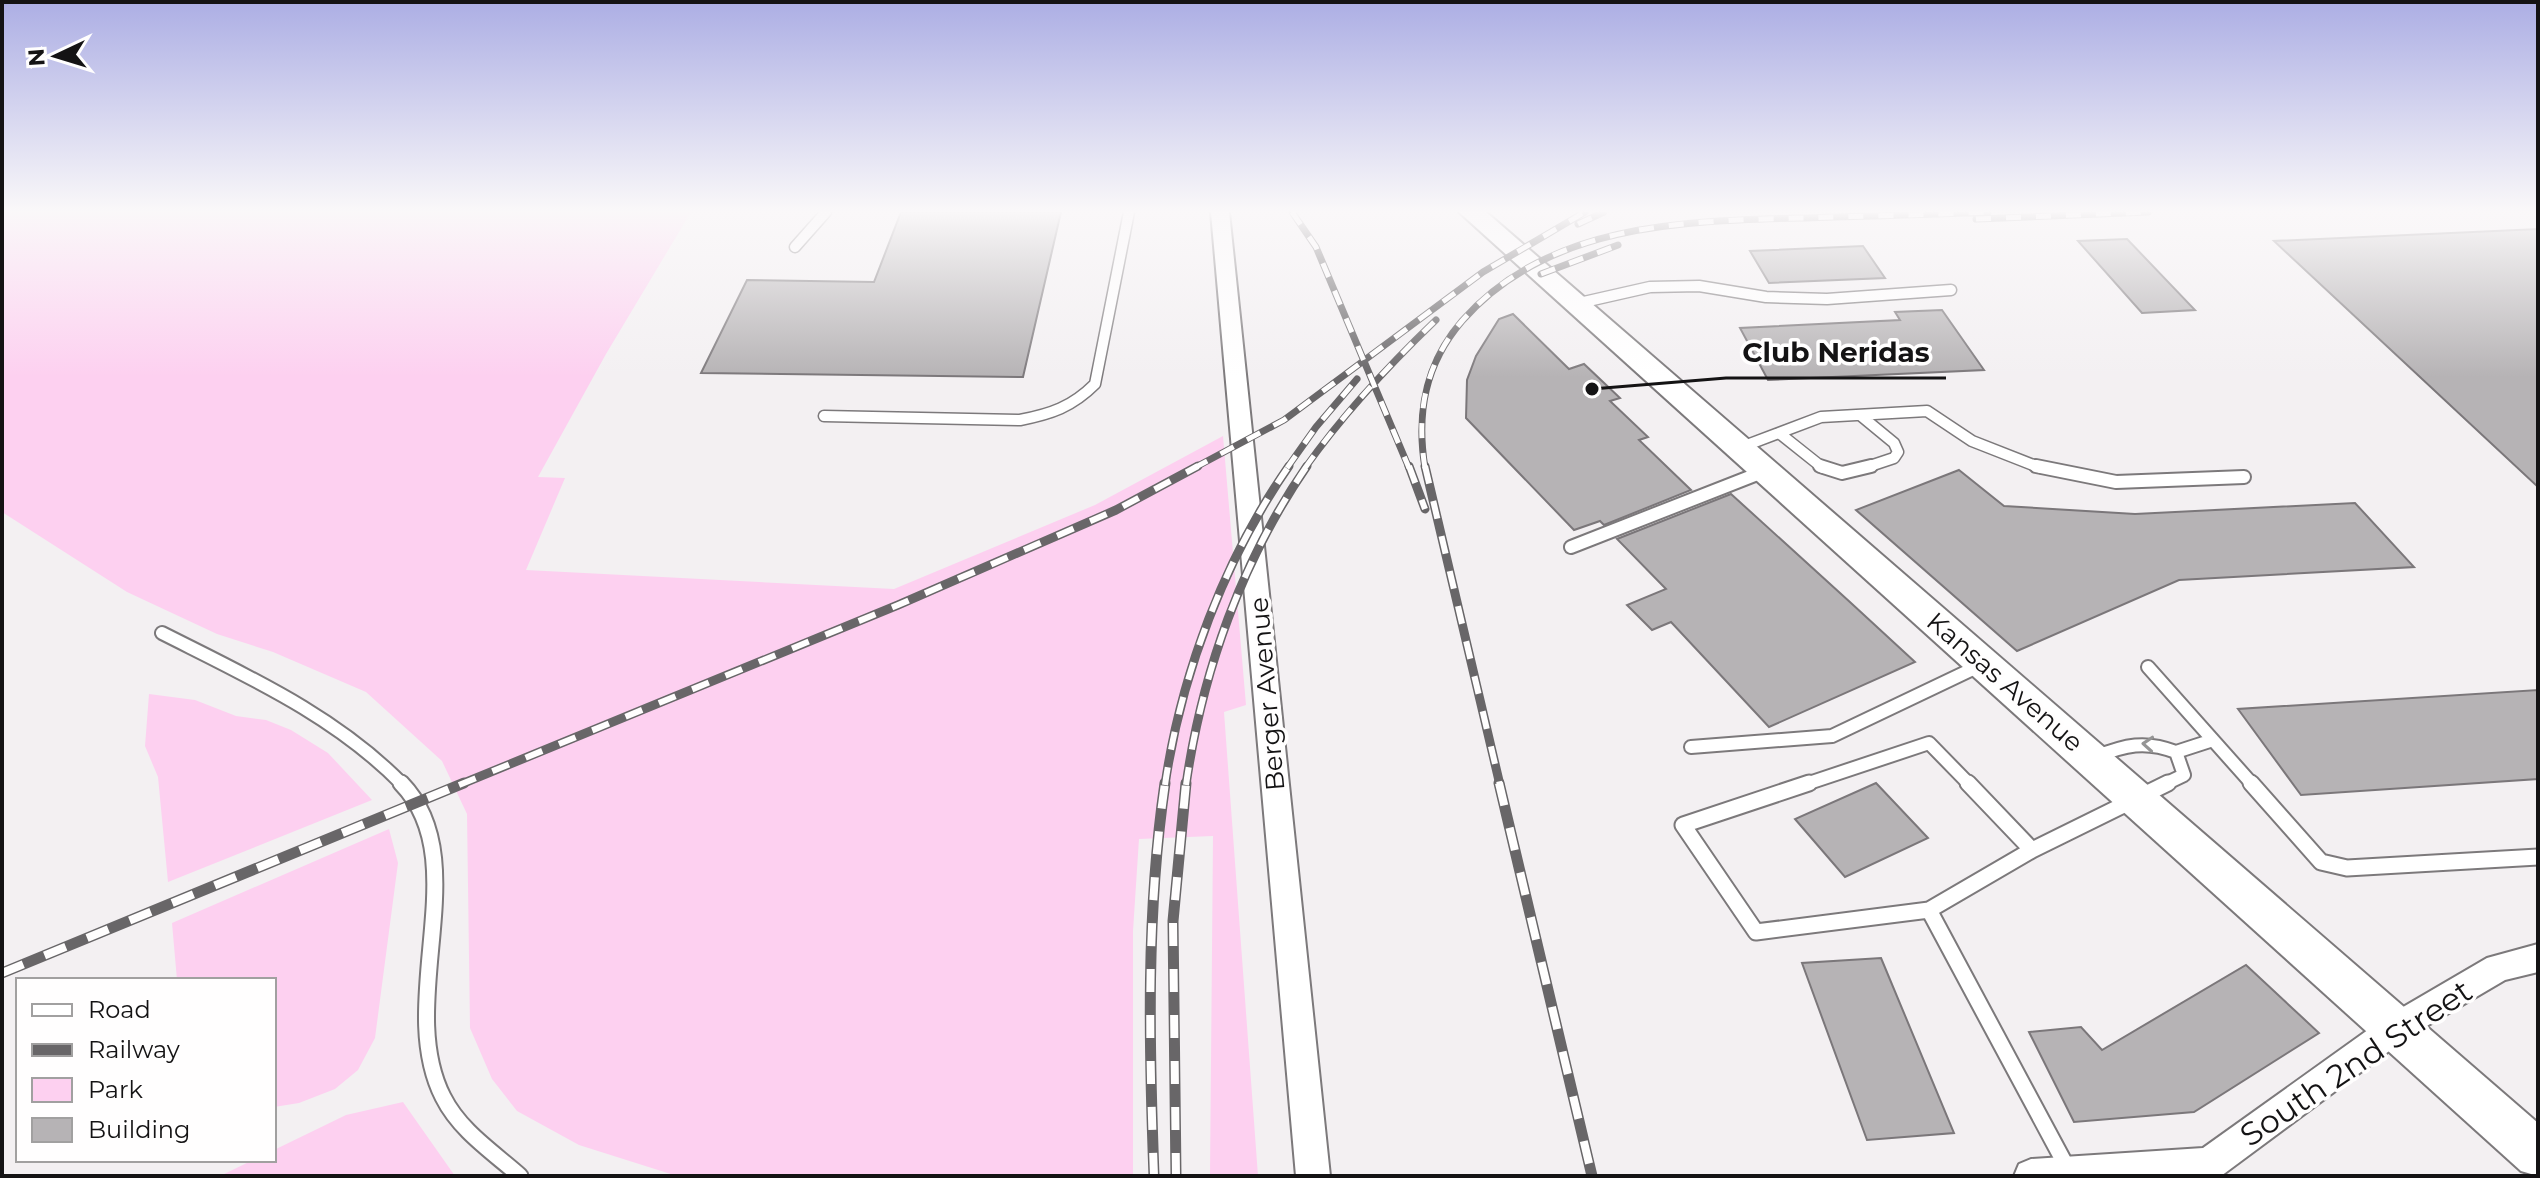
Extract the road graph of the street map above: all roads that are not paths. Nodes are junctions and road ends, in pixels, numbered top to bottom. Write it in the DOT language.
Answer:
graph roads {
  1 [pos="1118,267"];
  2 [pos="1225,267"];
  3 [pos="1533,267"];
  4 [pos="1951,290"];
  5 [pos="1575,304"];
  6 [pos="1860,415"];
  7 [pos="824,416"];
  8 [pos="1779,433"];
  9 [pos="1752,460"];
  10 [pos="2244,477"];
  11 [pos="1571,547"];
  12 [pos="162,633"];
  13 [pos="1984,664"];
  14 [pos="2148,667"];
  15 [pos="2213,740"];
  16 [pos="1691,747"];
  17 [pos="2176,752"];
  18 [pos="2092,758"];
  19 [pos="2138,799"];
  20 [pos="2032,850"];
  21 [pos="2538,857"];
  22 [pos="1929,910"];
  23 [pos="2538,958"];
  24 [pos="2397,1027"];
  25 [pos="2538,1154"];
  26 [pos="2070,1173"];
  27 [pos="520,1176"];
  28 [pos="1313,1176"];
  29 [pos="2031,1176"];
  1 -- 7 [label="lane"];
  2 -- 28 [label="street, Berger Avenue"];
  3 -- 5 [label="main road, Kansas Avenue"];
  4 -- 5 [label="lane"];
  5 -- 9 [label="main road, Kansas Avenue"];
  6 -- 8 [label="lane"];
  6 -- 8 [label="lane"];
  6 -- 10 [label="lane"];
  8 -- 9 [label="lane"];
  9 -- 11 [label="lane"];
  9 -- 13 [label="main road, Kansas Avenue"];
  12 -- 27 [label="lane"];
  13 -- 16 [label="lane"];
  13 -- 18 [label="main road, Kansas Avenue"];
  14 -- 15 [label="lane"];
  15 -- 17 [label="lane"];
  15 -- 21 [label="lane"];
  17 -- 18 [label="lane, one-way"];
  17 -- 19 [label="lane"];
  18 -- 19 [label="main road, Kansas Avenue"];
  19 -- 20 [label="lane"];
  19 -- 24 [label="main road, Kansas Avenue"];
  20 -- 22 [label="lane"];
  20 -- 22 [label="lane"];
  22 -- 26 [label="lane"];
  23 -- 24 [label="street, South 2nd Street"];
  24 -- 25 [label="main road, Kansas Avenue"];
  24 -- 26 [label="street, South 2nd Street"];
  26 -- 29 [label="street, South 2nd Street"];
}
